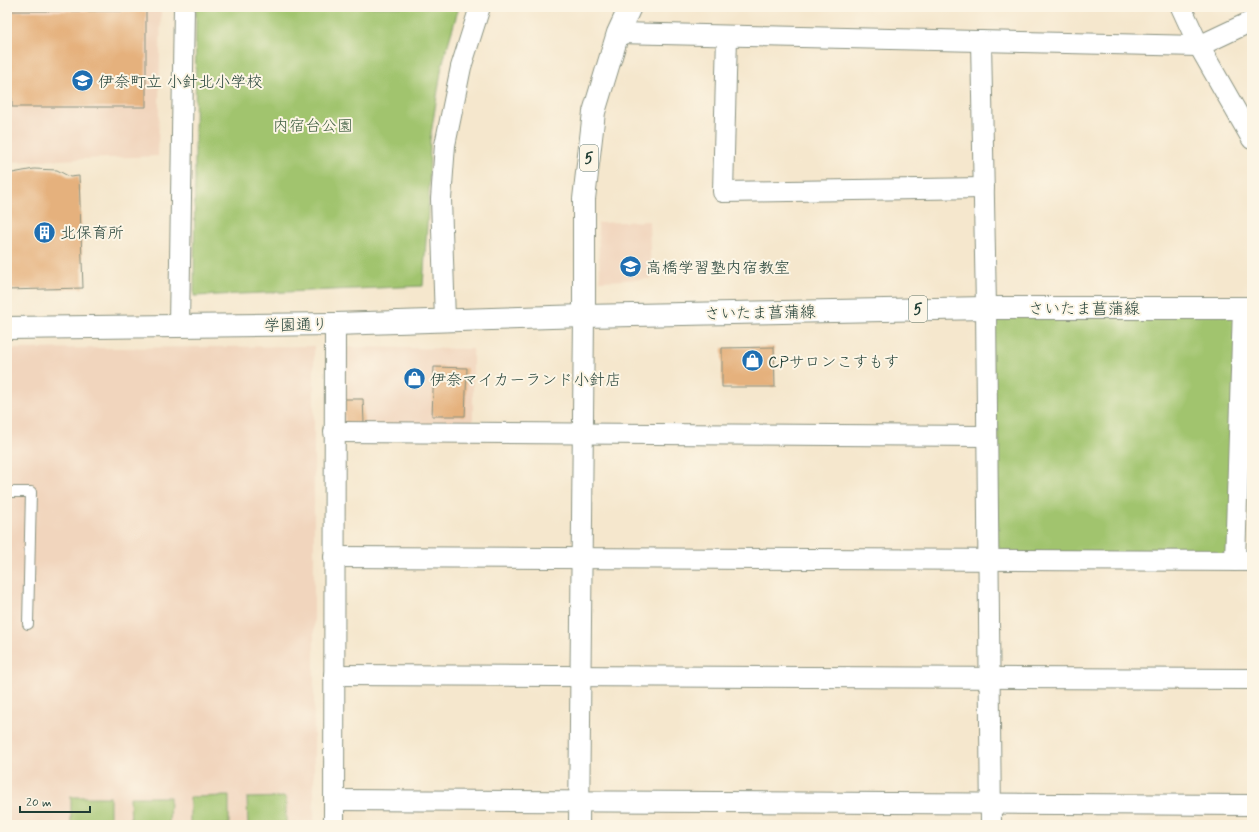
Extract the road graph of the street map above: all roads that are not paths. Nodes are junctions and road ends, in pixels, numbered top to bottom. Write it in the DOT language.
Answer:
graph roads {
  1 [pos="184,7"];
  2 [pos="480,7"];
  3 [pos="630,7"];
  4 [pos="1181,7"];
  5 [pos="1252,22"];
  6 [pos="618,33"];
  7 [pos="727,36"];
  8 [pos="981,41"];
  9 [pos="1199,46"];
  10 [pos="1252,139"];
  11 [pos="984,188"];
  12 [pos="986,308"];
  13 [pos="1248,308"];
  14 [pos="584,316"];
  15 [pos="445,320"];
  16 [pos="335,324"];
  17 [pos="179,325"];
  18 [pos="7,328"];
  19 [pos="334,432"];
  20 [pos="583,434"];
  21 [pos="988,436"];
  22 [pos="1246,438"];
  23 [pos="7,492"];
  24 [pos="334,557"];
  25 [pos="582,558"];
  26 [pos="989,560"];
  27 [pos="1243,561"];
  28 [pos="28,624"];
  29 [pos="334,675"];
  30 [pos="580,676"];
  31 [pos="990,678"];
  32 [pos="1252,679"];
  33 [pos="334,800"];
  34 [pos="579,801"];
  35 [pos="991,804"];
  36 [pos="1252,805"];
  37 [pos="334,825"];
  38 [pos="578,825"];
  39 [pos="991,825"];
  1 -- 17 [label="street"];
  2 -- 15 [label="street"];
  3 -- 6 [label="main road, 5"];
  4 -- 9 [label="street"];
  5 -- 9 [label="street"];
  6 -- 7 [label="street"];
  6 -- 14 [label="main road, 5"];
  7 -- 8 [label="street"];
  7 -- 11 [label="street"];
  8 -- 9 [label="street"];
  8 -- 11 [label="street"];
  9 -- 10 [label="street"];
  11 -- 12 [label="street"];
  12 -- 13 [label="main road, さいたま菖蒲線 / 5"];
  12 -- 14 [label="main road, さいたま菖蒲線 / 5"];
  12 -- 21 [label="street"];
  13 -- 22 [label="street"];
  14 -- 15 [label="main road, 学園通り"];
  14 -- 20 [label="street"];
  15 -- 16 [label="main road, 学園通り"];
  16 -- 17 [label="main road, 学園通り"];
  16 -- 19 [label="street"];
  17 -- 18 [label="main road, 学園通り"];
  19 -- 20 [label="street"];
  19 -- 24 [label="street"];
  20 -- 21 [label="street"];
  20 -- 25 [label="street"];
  21 -- 26 [label="street"];
  22 -- 27 [label="street"];
  23 -- 28 [label="lane"];
  24 -- 25 [label="street"];
  24 -- 29 [label="street"];
  25 -- 26 [label="street"];
  25 -- 30 [label="street"];
  26 -- 27 [label="street"];
  26 -- 31 [label="street"];
  29 -- 30 [label="street"];
  29 -- 33 [label="street"];
  30 -- 31 [label="street"];
  30 -- 34 [label="street"];
  31 -- 32 [label="street"];
  31 -- 35 [label="street"];
  33 -- 34 [label="street"];
  33 -- 37 [label="street"];
  34 -- 35 [label="street"];
  34 -- 38 [label="street"];
  35 -- 36 [label="street"];
  35 -- 39 [label="street"];
}
